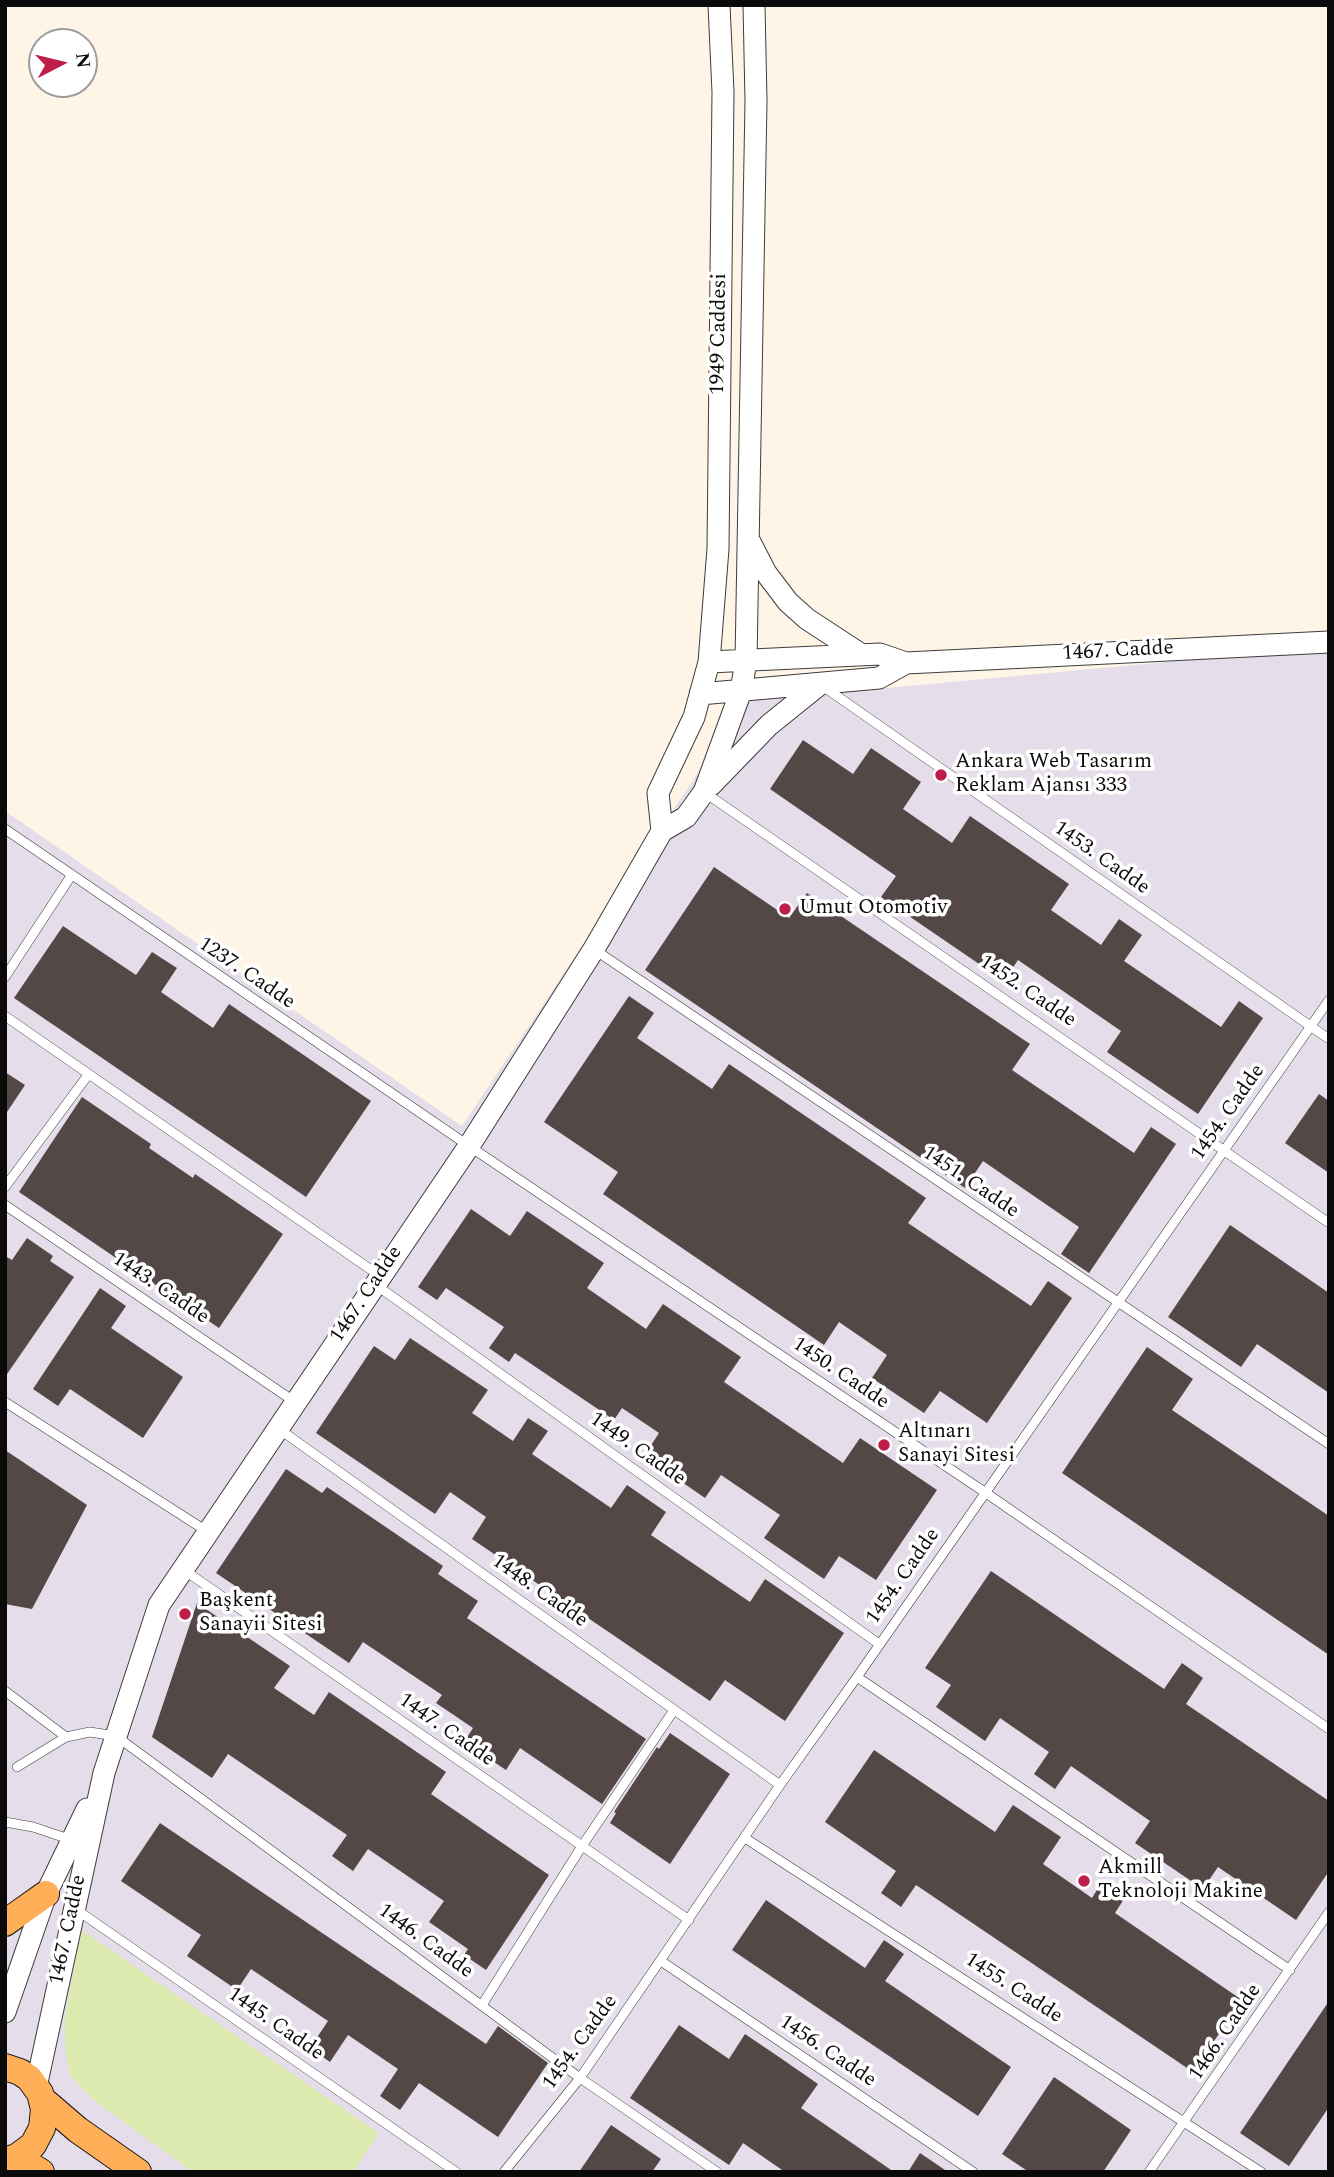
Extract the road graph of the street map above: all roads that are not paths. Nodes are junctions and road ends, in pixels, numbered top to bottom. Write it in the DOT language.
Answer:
graph roads {
  1 [pos="719,5"];
  2 [pos="754,5"];
  3 [pos="747,537"];
  4 [pos="1329,642"];
  5 [pos="862,655"];
  6 [pos="746,661"];
  7 [pos="709,662"];
  8 [pos="906,663"];
  9 [pos="820,684"];
  10 [pos="741,691"];
  11 [pos="700,694"];
  12 [pos="704,792"];
  13 [pos="5,829"];
  14 [pos="662,831"];
  15 [pos="71,876"];
  16 [pos="594,949"];
  17 [pos="5,977"];
  18 [pos="1329,1000"];
  19 [pos="5,1016"];
  20 [pos="1310,1027"];
  21 [pos="1329,1040"];
  22 [pos="88,1075"];
  23 [pos="469,1146"];
  24 [pos="1225,1149"];
  25 [pos="5,1187"];
  26 [pos="5,1205"];
  27 [pos="1329,1223"];
  28 [pos="377,1280"];
  29 [pos="1117,1303"];
  30 [pos="5,1402"];
  31 [pos="295,1402"];
  32 [pos="278,1428"];
  33 [pos="1329,1444"];
  34 [pos="986,1493"];
  35 [pos="208,1532"];
  36 [pos="183,1569"];
  37 [pos="879,1644"];
  38 [pos="857,1677"];
  39 [pos="5,1691"];
  40 [pos="674,1710"];
  41 [pos="1329,1728"];
  42 [pos="116,1736"];
  43 [pos="66,1737"];
  44 [pos="17,1767"];
  45 [pos="104,1773"];
  46 [pos="780,1785"];
  47 [pos="5,1822"];
  48 [pos="745,1838"];
  49 [pos="72,1840"];
  50 [pos="582,1846"];
  51 [pos="46,1894"];
  52 [pos="74,1908"];
  53 [pos="1329,1913"];
  54 [pos="689,1920"];
  55 [pos="5,1923"];
  56 [pos="661,1961"];
  57 [pos="1290,1970"];
  58 [pos="482,2005"];
  59 [pos="5,2012"];
  60 [pos="5,2067"];
  61 [pos="580,2077"];
  62 [pos="39,2093"];
  63 [pos="1186,2122"];
  64 [pos="11,2159"];
  65 [pos="41,2172"];
  66 [pos="138,2172"];
  67 [pos="456,2172"];
  68 [pos="504,2172"];
  69 [pos="717,2172"];
  70 [pos="973,2172"];
  71 [pos="1149,2172"];
  72 [pos="1261,2172"];
  1 -- 7 [label="street, 1949 Caddesi"];
  2 -- 3 [label="street, 1949 Caddesi"];
  3 -- 5 [label="street"];
  3 -- 6 [label="street, 1949 Caddesi"];
  4 -- 8 [label="street, 1467. Cadde"];
  5 -- 6 [label="street, 1467. Cadde"];
  5 -- 8 [label="street, 1467. Cadde"];
  6 -- 7 [label="street, 1467. Cadde"];
  6 -- 10 [label="street, 1467. Cadde"];
  7 -- 11 [label="street"];
  8 -- 9 [label="street, 1467. Cadde"];
  9 -- 10 [label="street, 1467. Cadde"];
  9 -- 12 [label="street"];
  9 -- 20 [label="lane, 1453. Cadde"];
  10 -- 11 [label="street, 1467. Cadde"];
  10 -- 12 [label="street, 1467. Cadde"];
  11 -- 14 [label="street"];
  12 -- 14 [label="street, 1467. Cadde"];
  12 -- 24 [label="lane, 1452. Cadde"];
  13 -- 15 [label="lane, 1237. Cadde"];
  14 -- 16 [label="street, 1467. Cadde"];
  15 -- 17 [label="lane"];
  15 -- 23 [label="lane, 1237. Cadde"];
  16 -- 23 [label="street, 1467. Cadde"];
  16 -- 29 [label="lane, 1451. Cadde"];
  18 -- 20 [label="lane, 1454. Cadde"];
  19 -- 22 [label="lane, 1449. Cadde"];
  20 -- 21 [label="lane, 1453. Cadde"];
  20 -- 24 [label="lane, 1454. Cadde"];
  22 -- 25 [label="lane"];
  22 -- 28 [label="lane, 1449. Cadde"];
  23 -- 28 [label="street, 1467. Cadde"];
  23 -- 34 [label="lane, 1450. Cadde"];
  24 -- 27 [label="lane, 1452. Cadde"];
  24 -- 29 [label="lane, 1454. Cadde"];
  26 -- 31 [label="lane, 1443. Cadde"];
  28 -- 31 [label="street, 1467. Cadde"];
  28 -- 37 [label="lane, 1449. Cadde"];
  29 -- 33 [label="lane, 1451. Cadde"];
  29 -- 34 [label="lane, 1454. Cadde"];
  30 -- 35 [label="lane"];
  31 -- 32 [label="street, 1467. Cadde"];
  32 -- 35 [label="street, 1467. Cadde"];
  32 -- 40 [label="lane, 1448. Cadde"];
  34 -- 37 [label="lane, 1454. Cadde"];
  34 -- 41 [label="lane, 1450. Cadde"];
  35 -- 36 [label="street, 1467. Cadde"];
  36 -- 42 [label="street, 1467. Cadde"];
  36 -- 50 [label="lane, 1447. Cadde"];
  37 -- 38 [label="lane, 1454. Cadde"];
  38 -- 46 [label="lane, 1454. Cadde"];
  38 -- 57 [label="lane"];
  39 -- 43 [label="lane"];
  40 -- 46 [label="lane, 1448. Cadde"];
  40 -- 50 [label="lane"];
  42 -- 43 [label="lane"];
  42 -- 45 [label="street, 1467. Cadde"];
  42 -- 58 [label="lane, 1446. Cadde"];
  43 -- 44 [label="lane"];
  45 -- 49 [label="street, 1467. Cadde"];
  45 -- 52 [label="street, 1467. Cadde"];
  46 -- 48 [label="lane, 1454. Cadde"];
  47 -- 49 [label="lane"];
  48 -- 54 [label="lane, 1454. Cadde"];
  48 -- 63 [label="lane, 1455. Cadde"];
  49 -- 51 [label="street, 1467. Cadde"];
  50 -- 54 [label="lane, 1447. Cadde"];
  50 -- 58 [label="lane"];
  51 -- 55 [label="main road"];
  51 -- 59 [label="street, 1467. Cadde"];
  52 -- 62 [label="street, 1467. Cadde"];
  52 -- 67 [label="lane, 1445. Cadde"];
  53 -- 57 [label="lane, 1466. Cadde"];
  54 -- 56 [label="lane, 1454. Cadde"];
  56 -- 61 [label="lane, 1454. Cadde"];
  56 -- 70 [label="lane, 1456. Cadde"];
  57 -- 63 [label="lane, 1466. Cadde"];
  58 -- 61 [label="lane, 1446. Cadde"];
  60 -- 62 [label="main road"];
  61 -- 68 [label="lane, 1454. Cadde"];
  61 -- 69 [label="lane, 1446. Cadde"];
  62 -- 64 [label="main road, 1467. Cadde"];
  62 -- 66 [label="main road"];
  63 -- 71 [label="lane, 1466. Cadde"];
  63 -- 72 [label="lane, 1455. Cadde"];
  64 -- 65 [label="main road"];
}
